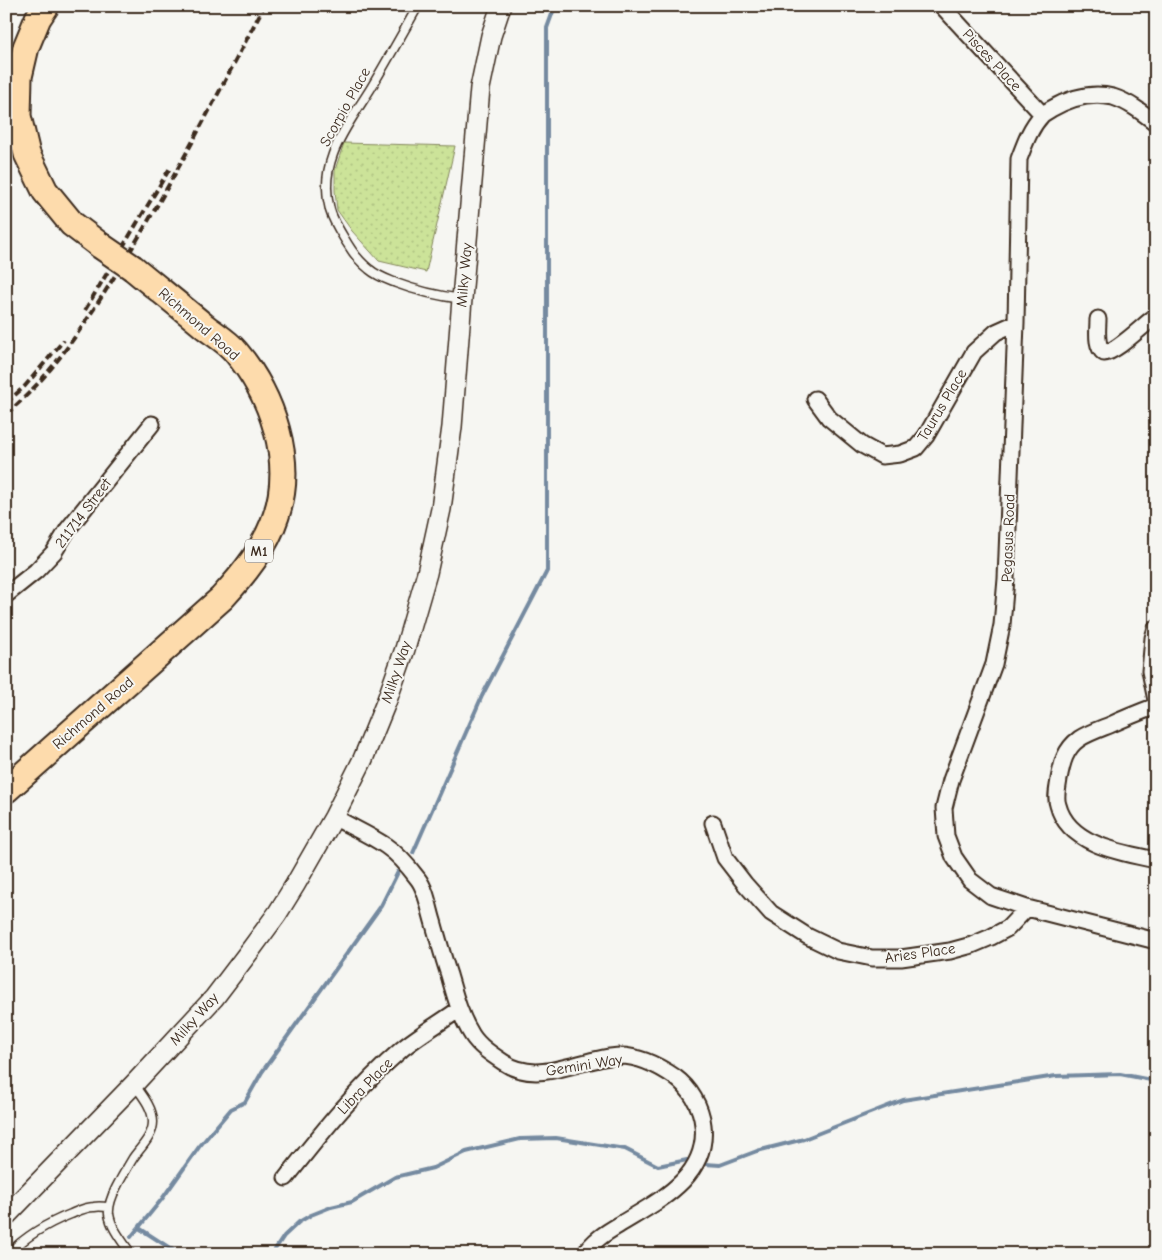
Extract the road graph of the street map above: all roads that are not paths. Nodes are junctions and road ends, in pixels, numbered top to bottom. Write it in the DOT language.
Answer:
graph roads {
  1 [pos="46,6"];
  2 [pos="418,6"];
  3 [pos="501,6"];
  4 [pos="942,6"];
  5 [pos="1042,114"];
  6 [pos="1156,123"];
  7 [pos="462,299"];
  8 [pos="1156,316"];
  9 [pos="1098,319"];
  10 [pos="1016,323"];
  11 [pos="815,399"];
  12 [pos="152,424"];
  13 [pos="6,595"];
  14 [pos="1156,628"];
  15 [pos="1154,650"];
  16 [pos="1156,700"];
  17 [pos="1156,706"];
  18 [pos="6,790"];
  19 [pos="334,817"];
  20 [pos="713,823"];
  21 [pos="1156,860"];
  22 [pos="1027,908"];
  23 [pos="1156,941"];
  24 [pos="458,1010"];
  25 [pos="134,1084"];
  26 [pos="286,1178"];
  27 [pos="109,1207"];
  28 [pos="6,1216"];
  29 [pos="8,1254"];
  30 [pos="131,1254"];
  31 [pos="585,1254"];
  1 -- 18 [label="highway, Richmond Road / M1, bridge"];
  2 -- 7 [label="lane, Scorpio Place"];
  3 -- 7 [label="street, Milky Way"];
  4 -- 5 [label="street, Pisces Place"];
  5 -- 6 [label="street, Pegasus Road"];
  5 -- 10 [label="street, Pegasus Road"];
  7 -- 19 [label="street, Milky Way"];
  8 -- 9 [label="street"];
  10 -- 11 [label="street, Taurus Place"];
  10 -- 22 [label="street, Pegasus Road"];
  12 -- 13 [label="street, 211714 Street"];
  14 -- 15 [label="street"];
  15 -- 16 [label="street"];
  17 -- 21 [label="street"];
  19 -- 24 [label="street, Gemini Way"];
  19 -- 25 [label="street, Milky Way"];
  20 -- 22 [label="street, Aries Place"];
  22 -- 23 [label="street, Pegasus Road"];
  24 -- 26 [label="street, Libra Place"];
  24 -- 31 [label="street, Gemini Way"];
  25 -- 27 [label="lane"];
  25 -- 28 [label="street, Milky Way"];
  27 -- 29 [label="lane"];
  27 -- 30 [label="lane"];
}
